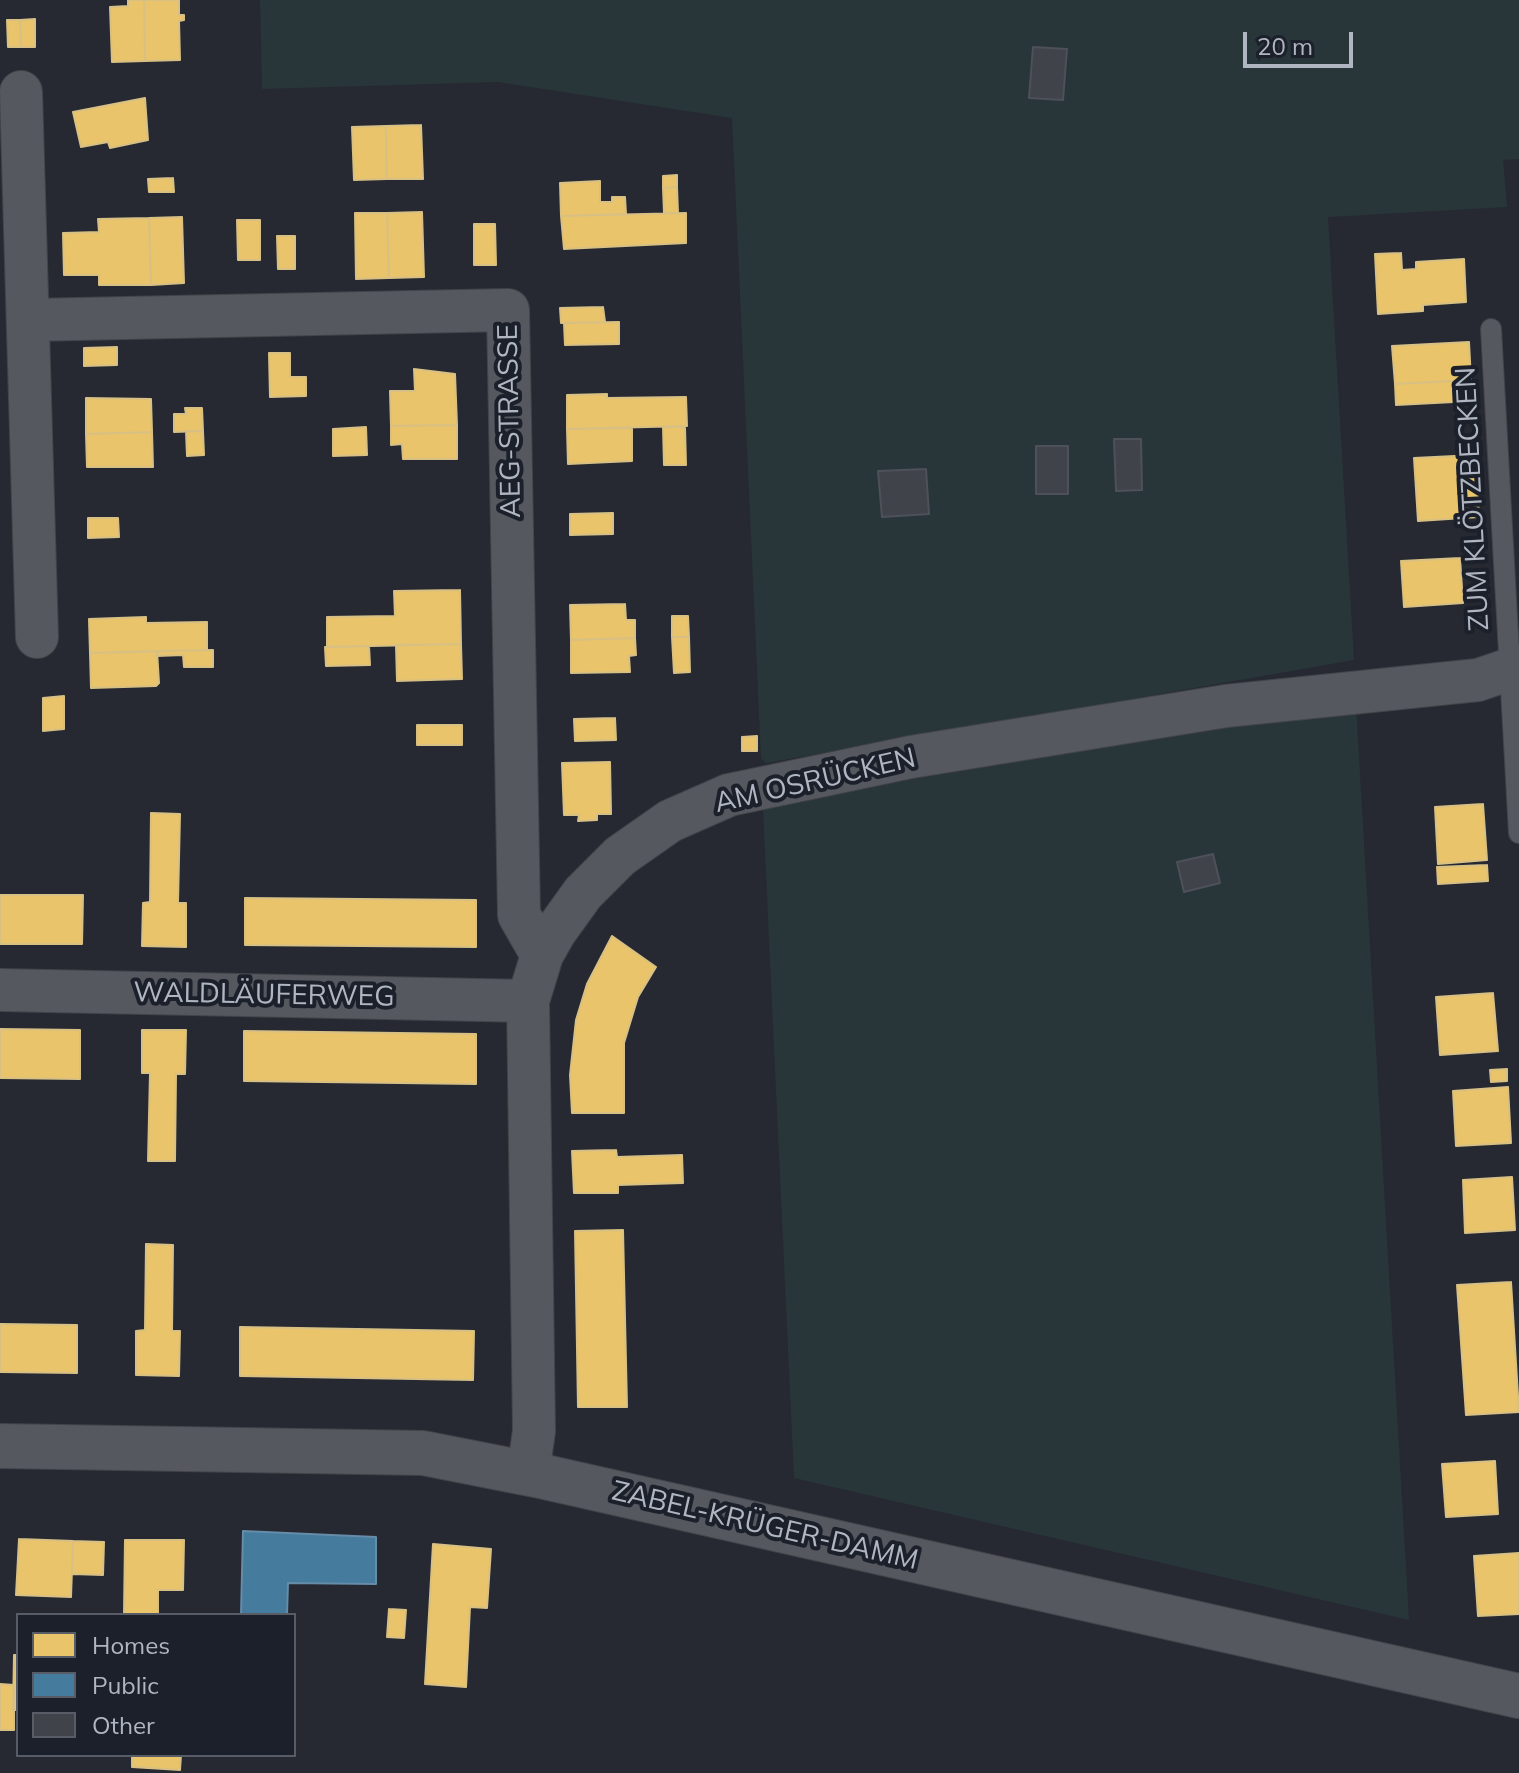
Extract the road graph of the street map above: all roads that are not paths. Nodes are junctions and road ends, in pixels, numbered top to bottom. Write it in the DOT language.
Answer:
graph roads {
  1 [pos="21,92"];
  2 [pos="30,320"];
  3 [pos="1491,329"];
  4 [pos="37,637"];
  5 [pos="1515,666"];
  6 [pos="1519,833"];
  7 [pos="542,955"];
  8 [pos="0,990"];
  9 [pos="528,1001"];
  10 [pos="0,1446"];
  11 [pos="528,1473"];
  12 [pos="1519,1696"];
  1 -- 2 [label="street"];
  2 -- 4 [label="street"];
  2 -- 7 [label="street, AEG-STRASSE"];
  3 -- 5 [label="lane, ZUM KLÖTZBECKEN"];
  5 -- 6 [label="lane, ZUM KLÖTZBECKEN"];
  5 -- 7 [label="street, AM OSRÜCKEN"];
  7 -- 9 [label="street, AM OSRÜCKEN"];
  8 -- 9 [label="street, WALDLÄUFERWEG"];
  9 -- 11 [label="street, AM OSRÜCKEN"];
  10 -- 11 [label="street, ZABEL-KRÜGER-DAMM"];
  11 -- 12 [label="street, ZABEL-KRÜGER-DAMM"];
}
